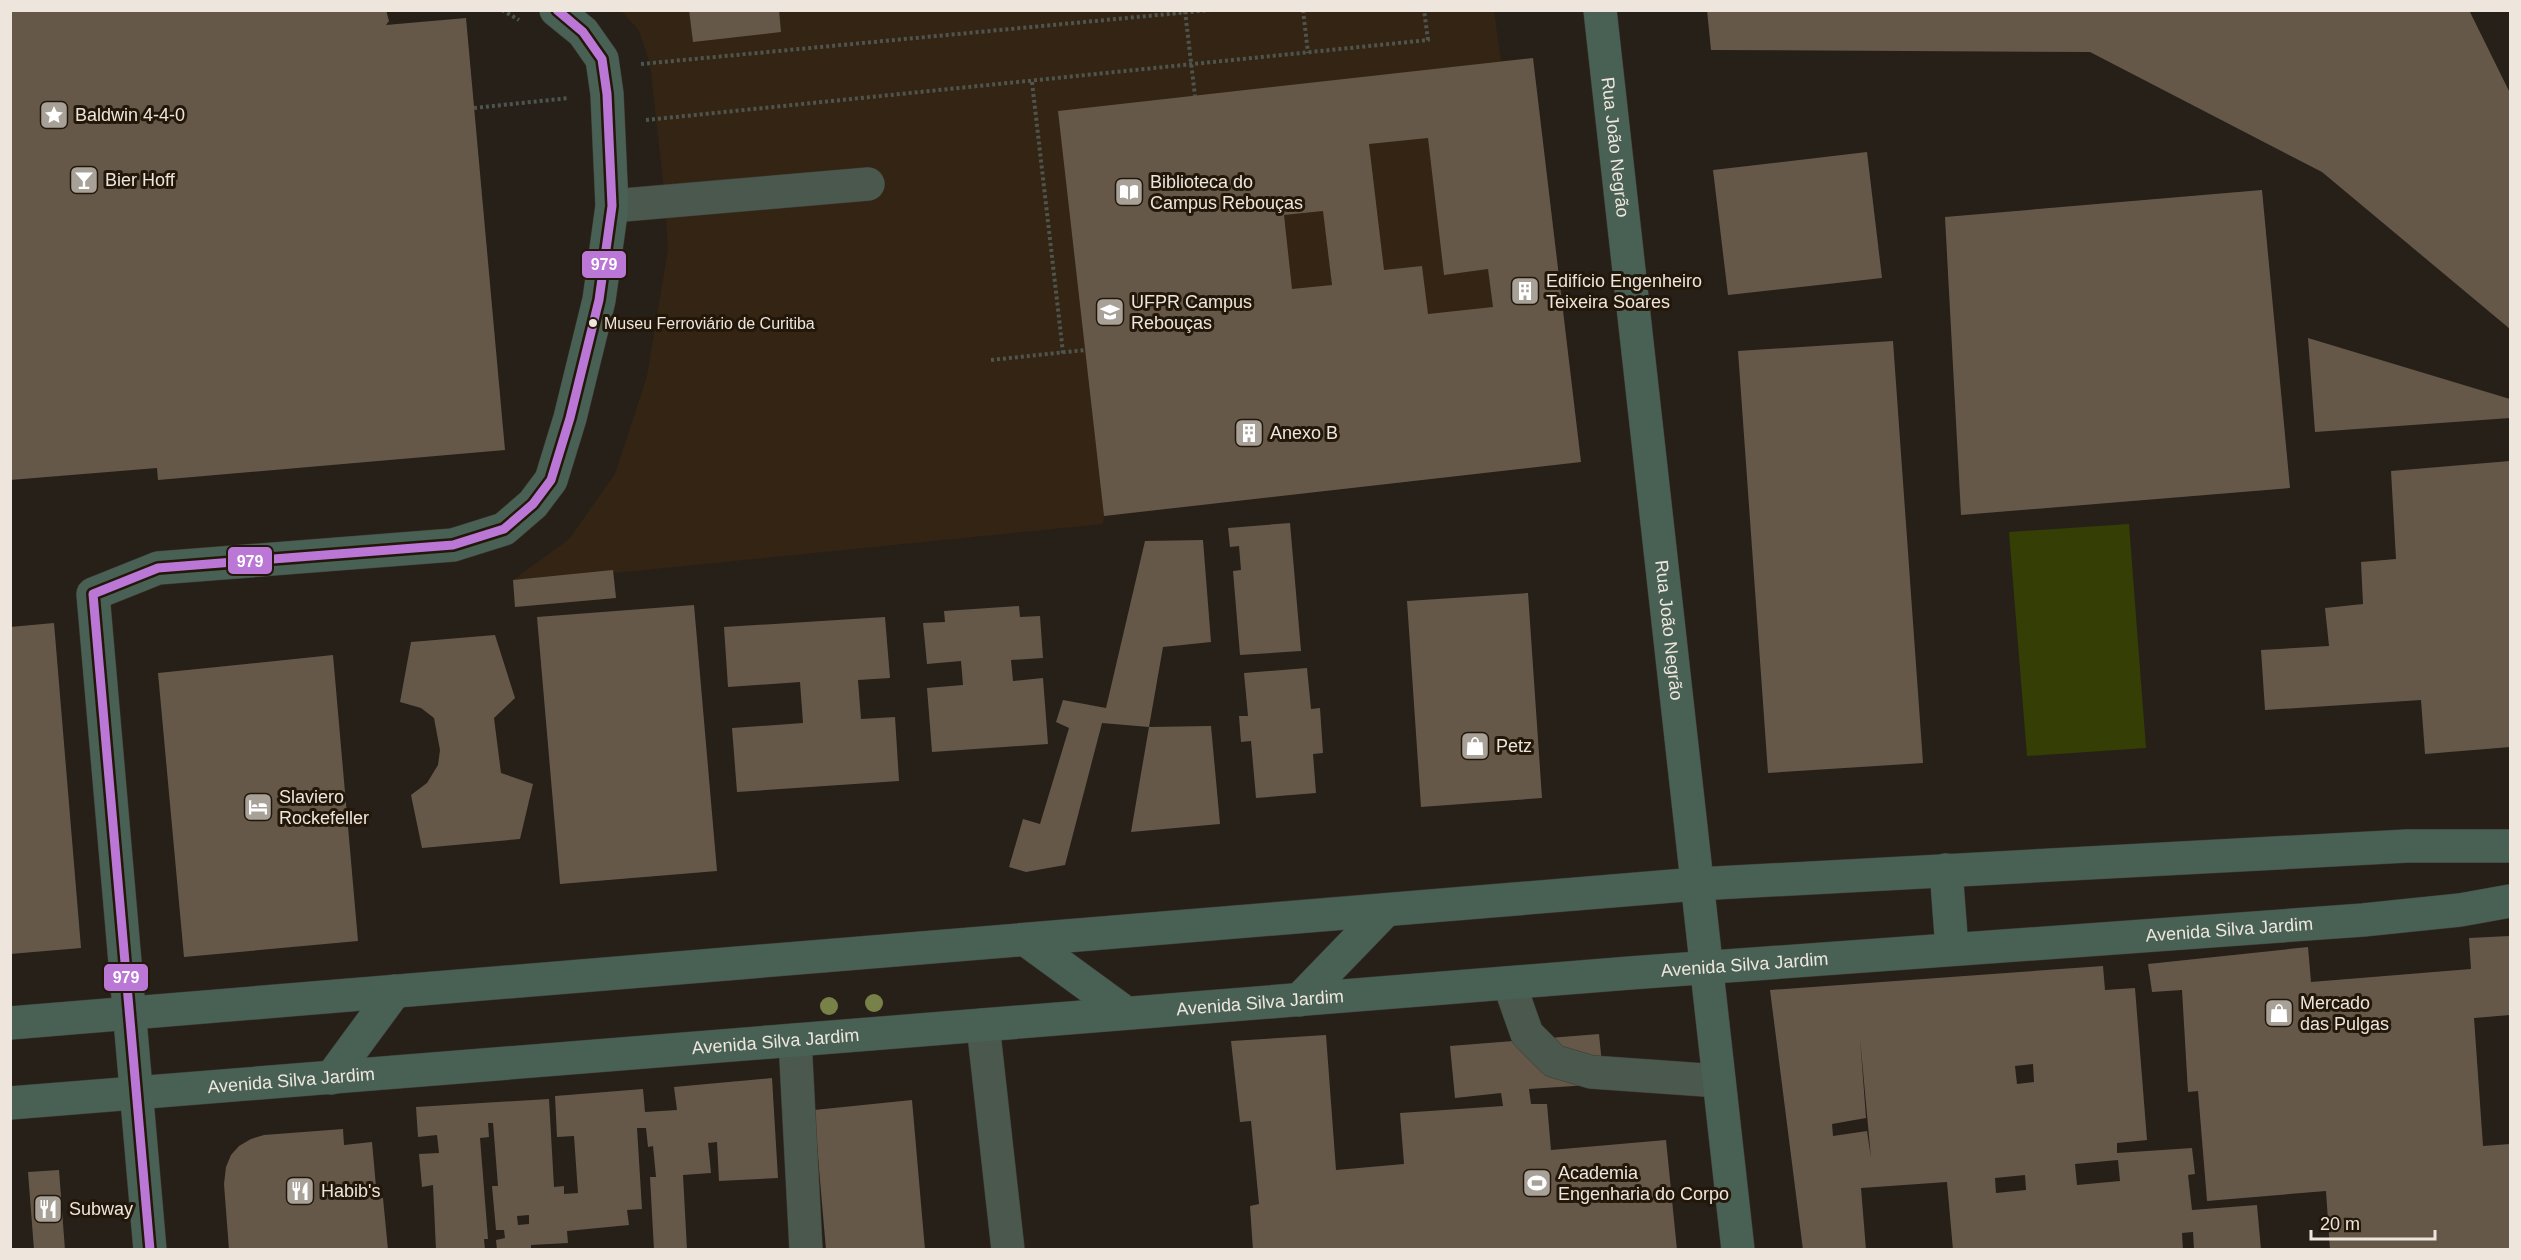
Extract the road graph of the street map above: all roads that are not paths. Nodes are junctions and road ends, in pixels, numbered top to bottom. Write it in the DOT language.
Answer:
graph roads {
  1 [pos="556,10"];
  2 [pos="1600,10"];
  3 [pos="868,184"];
  4 [pos="612,206"];
  5 [pos="2511,846"];
  6 [pos="1946,870"];
  7 [pos="1697,884"];
  8 [pos="2511,901"];
  9 [pos="1386,910"];
  10 [pos="1026,940"];
  11 [pos="1952,949"];
  12 [pos="1707,967"];
  13 [pos="1509,983"];
  14 [pos="394,991"];
  15 [pos="1299,999"];
  16 [pos="130,1013"];
  17 [pos="1126,1013"];
  18 [pos="10,1023"];
  19 [pos="983,1025"];
  20 [pos="795,1040"];
  21 [pos="331,1078"];
  22 [pos="1719,1081"];
  23 [pos="137,1093"];
  24 [pos="10,1103"];
  25 [pos="150,1250"];
  26 [pos="806,1250"];
  27 [pos="1008,1250"];
  28 [pos="1738,1250"];
  1 -- 4 [label="main road"];
  2 -- 7 [label="main road, Rua João Negrão"];
  3 -- 4 [label="lane"];
  4 -- 16 [label="main road"];
  5 -- 6 [label="main road"];
  6 -- 7 [label="main road"];
  6 -- 11 [label="main road"];
  7 -- 9 [label="main road"];
  7 -- 12 [label="main road, Rua João Negrão"];
  8 -- 11 [label="main road, Avenida Silva Jardim"];
  9 -- 10 [label="main road"];
  9 -- 15 [label="main road"];
  10 -- 14 [label="main road"];
  10 -- 17 [label="main road"];
  11 -- 12 [label="main road, Avenida Silva Jardim"];
  12 -- 13 [label="main road, Avenida Silva Jardim"];
  12 -- 22 [label="main road, Rua João Negrão"];
  13 -- 15 [label="main road, Avenida Silva Jardim"];
  13 -- 22 [label="lane"];
  14 -- 16 [label="main road"];
  14 -- 21 [label="main road"];
  15 -- 17 [label="main road, Avenida Silva Jardim"];
  16 -- 18 [label="main road"];
  16 -- 23 [label="main road"];
  17 -- 19 [label="main road, Avenida Silva Jardim"];
  19 -- 20 [label="main road, Avenida Silva Jardim"];
  19 -- 27 [label="lane"];
  20 -- 21 [label="main road, Avenida Silva Jardim"];
  20 -- 26 [label="lane"];
  21 -- 23 [label="main road, Avenida Silva Jardim"];
  22 -- 28 [label="main road, Rua João Negrão"];
  23 -- 24 [label="main road, Avenida Silva Jardim"];
  23 -- 25 [label="main road"];
}
